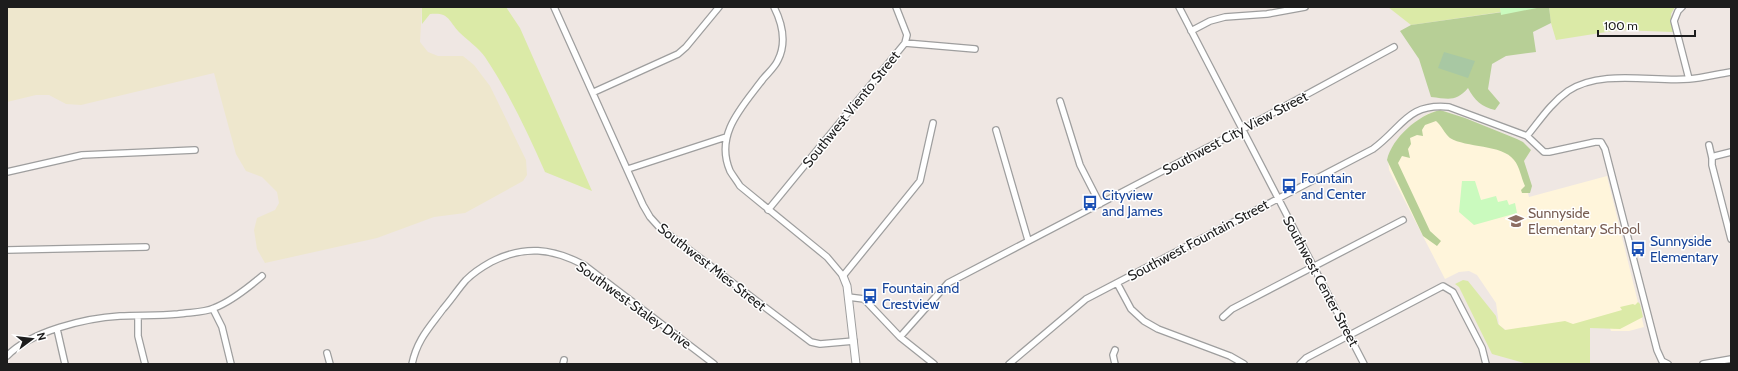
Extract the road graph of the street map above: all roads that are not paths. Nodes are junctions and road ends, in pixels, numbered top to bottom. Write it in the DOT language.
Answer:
graph roads {
  1 [pos="554,7"];
  2 [pos="719,7"];
  3 [pos="774,7"];
  4 [pos="896,7"];
  5 [pos="1179,7"];
  6 [pos="1306,7"];
  7 [pos="1682,7"];
  8 [pos="1191,31"];
  9 [pos="905,43"];
  10 [pos="1394,47"];
  11 [pos="975,49"];
  12 [pos="1731,72"];
  13 [pos="1689,79"];
  14 [pos="594,92"];
  15 [pos="1060,101"];
  16 [pos="933,123"];
  17 [pos="996,130"];
  18 [pos="1241,130"];
  19 [pos="1527,136"];
  20 [pos="726,137"];
  21 [pos="1709,145"];
  22 [pos="195,150"];
  23 [pos="1731,152"];
  24 [pos="1712,158"];
  25 [pos="628,169"];
  26 [pos="7,172"];
  27 [pos="1278,198"];
  28 [pos="1100,204"];
  29 [pos="768,210"];
  30 [pos="1403,220"];
  31 [pos="1730,235"];
  32 [pos="1028,240"];
  33 [pos="146,247"];
  34 [pos="7,250"];
  35 [pos="1314,267"];
  36 [pos="262,276"];
  37 [pos="843,276"];
  38 [pos="1116,282"];
  39 [pos="848,297"];
  40 [pos="213,309"];
  41 [pos="138,316"];
  42 [pos="1223,316"];
  43 [pos="57,329"];
  44 [pos="1349,335"];
  45 [pos="900,337"];
  46 [pos="854,341"];
  47 [pos="1115,350"];
  48 [pos="327,353"];
  49 [pos="7,356"];
  50 [pos="1730,359"];
  51 [pos="1712,363"];
  52 [pos="65,364"];
  53 [pos="145,364"];
  54 [pos="231,364"];
  55 [pos="330,364"];
  56 [pos="412,364"];
  57 [pos="714,364"];
  58 [pos="856,364"];
  59 [pos="934,364"];
  60 [pos="1009,364"];
  61 [pos="1115,364"];
  62 [pos="1244,364"];
  63 [pos="1300,364"];
  64 [pos="1364,364"];
  65 [pos="1486,364"];
  66 [pos="1668,364"];
  67 [pos="1703,364"];
  1 -- 14 [label="street, Southwest Mies Street"];
  2 -- 14 [label="street"];
  3 -- 20 [label="street"];
  4 -- 9 [label="street"];
  5 -- 8 [label="street, Southwest Center Street"];
  6 -- 8 [label="street"];
  7 -- 13 [label="street"];
  8 -- 18 [label="street, Southwest Center Street"];
  9 -- 11 [label="street, Southwest Viento Street"];
  9 -- 29 [label="street, Southwest Viento Street"];
  10 -- 18 [label="street, Southwest City View Street"];
  12 -- 13 [label="street"];
  13 -- 19 [label="street"];
  14 -- 25 [label="street, Southwest Mies Street"];
  15 -- 28 [label="street"];
  16 -- 37 [label="street"];
  17 -- 32 [label="street"];
  18 -- 27 [label="street, Southwest Center Street"];
  18 -- 28 [label="street, Southwest City View Street"];
  19 -- 27 [label="street, Southwest Fountain Street"];
  19 -- 66 [label="street"];
  20 -- 25 [label="street"];
  20 -- 29 [label="street"];
  21 -- 24 [label="street"];
  22 -- 26 [label="street"];
  23 -- 24 [label="street"];
  24 -- 31 [label="street"];
  25 -- 46 [label="street, Southwest Mies Street"];
  27 -- 35 [label="street, Southwest Center Street"];
  27 -- 38 [label="street, Southwest Fountain Street"];
  28 -- 32 [label="street, Southwest City View Street"];
  29 -- 37 [label="street"];
  30 -- 35 [label="street"];
  32 -- 45 [label="street, Southwest City View Street"];
  33 -- 34 [label="street"];
  35 -- 42 [label="street"];
  35 -- 44 [label="street, Southwest Center Street"];
  36 -- 40 [label="street"];
  37 -- 39 [label="street"];
  38 -- 60 [label="street, Southwest Fountain Street"];
  38 -- 62 [label="street"];
  39 -- 45 [label="street"];
  39 -- 46 [label="street"];
  40 -- 41 [label="street"];
  40 -- 54 [label="street"];
  41 -- 43 [label="street"];
  41 -- 53 [label="street"];
  43 -- 49 [label="street"];
  43 -- 52 [label="street"];
  44 -- 63 [label="street"];
  44 -- 64 [label="street, Southwest Center Street"];
  44 -- 65 [label="street"];
  45 -- 59 [label="street"];
  46 -- 58 [label="street"];
  47 -- 61 [label="street"];
  48 -- 55 [label="street"];
  50 -- 51 [label="street"];
  51 -- 67 [label="street"];
  56 -- 57 [label="street, Southwest Staley Drive"];
}
